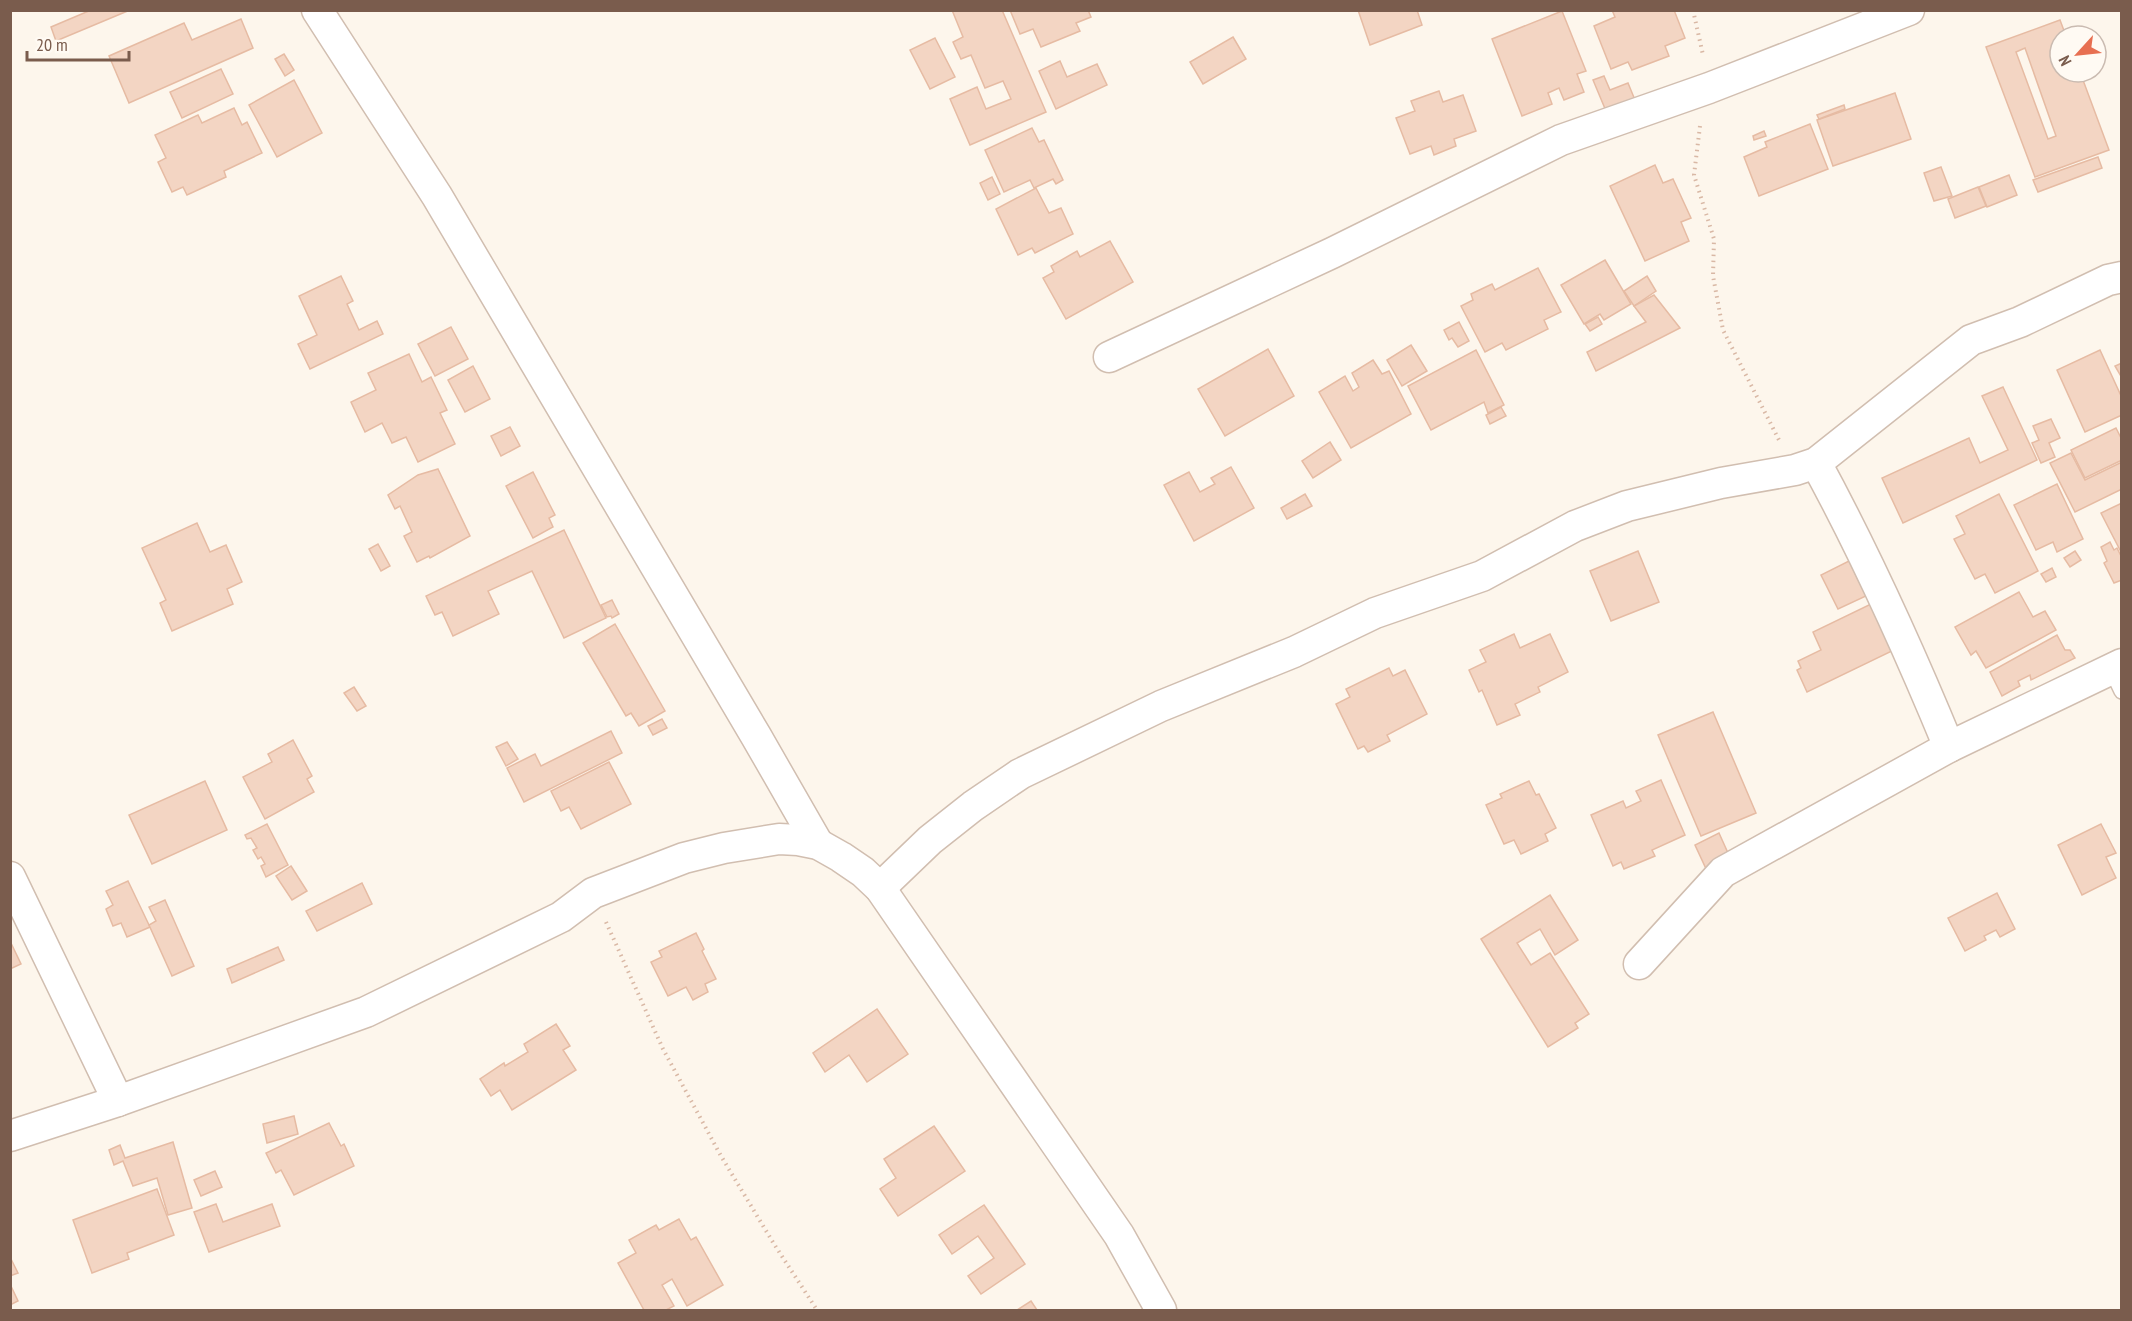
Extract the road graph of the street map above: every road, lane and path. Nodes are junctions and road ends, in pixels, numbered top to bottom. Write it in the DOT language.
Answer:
graph roads {
  1 [pos="316,10"];
  2 [pos="1693,10"];
  3 [pos="1909,10"];
  4 [pos="1709,88"];
  5 [pos="2121,277"];
  6 [pos="1109,357"];
  7 [pos="1805,466"];
  8 [pos="2118,675"];
  9 [pos="1949,747"];
  10 [pos="818,844"];
  11 [pos="10,877"];
  12 [pos="880,888"];
  13 [pos="593,893"];
  14 [pos="1639,964"];
  15 [pos="118,1101"];
  16 [pos="10,1136"];
  17 [pos="817,1311"];
  18 [pos="1161,1311"];
  1 -- 10 [label="street"];
  2 -- 4 [label="path"];
  3 -- 4 [label="street"];
  4 -- 6 [label="street"];
  4 -- 7 [label="path"];
  5 -- 7 [label="street"];
  7 -- 9 [label="street"];
  7 -- 12 [label="street"];
  8 -- 9 [label="street"];
  9 -- 14 [label="street"];
  10 -- 12 [label="street"];
  10 -- 13 [label="street"];
  11 -- 15 [label="street"];
  12 -- 18 [label="street"];
  13 -- 15 [label="street"];
  13 -- 17 [label="path"];
  15 -- 16 [label="street"];
}
